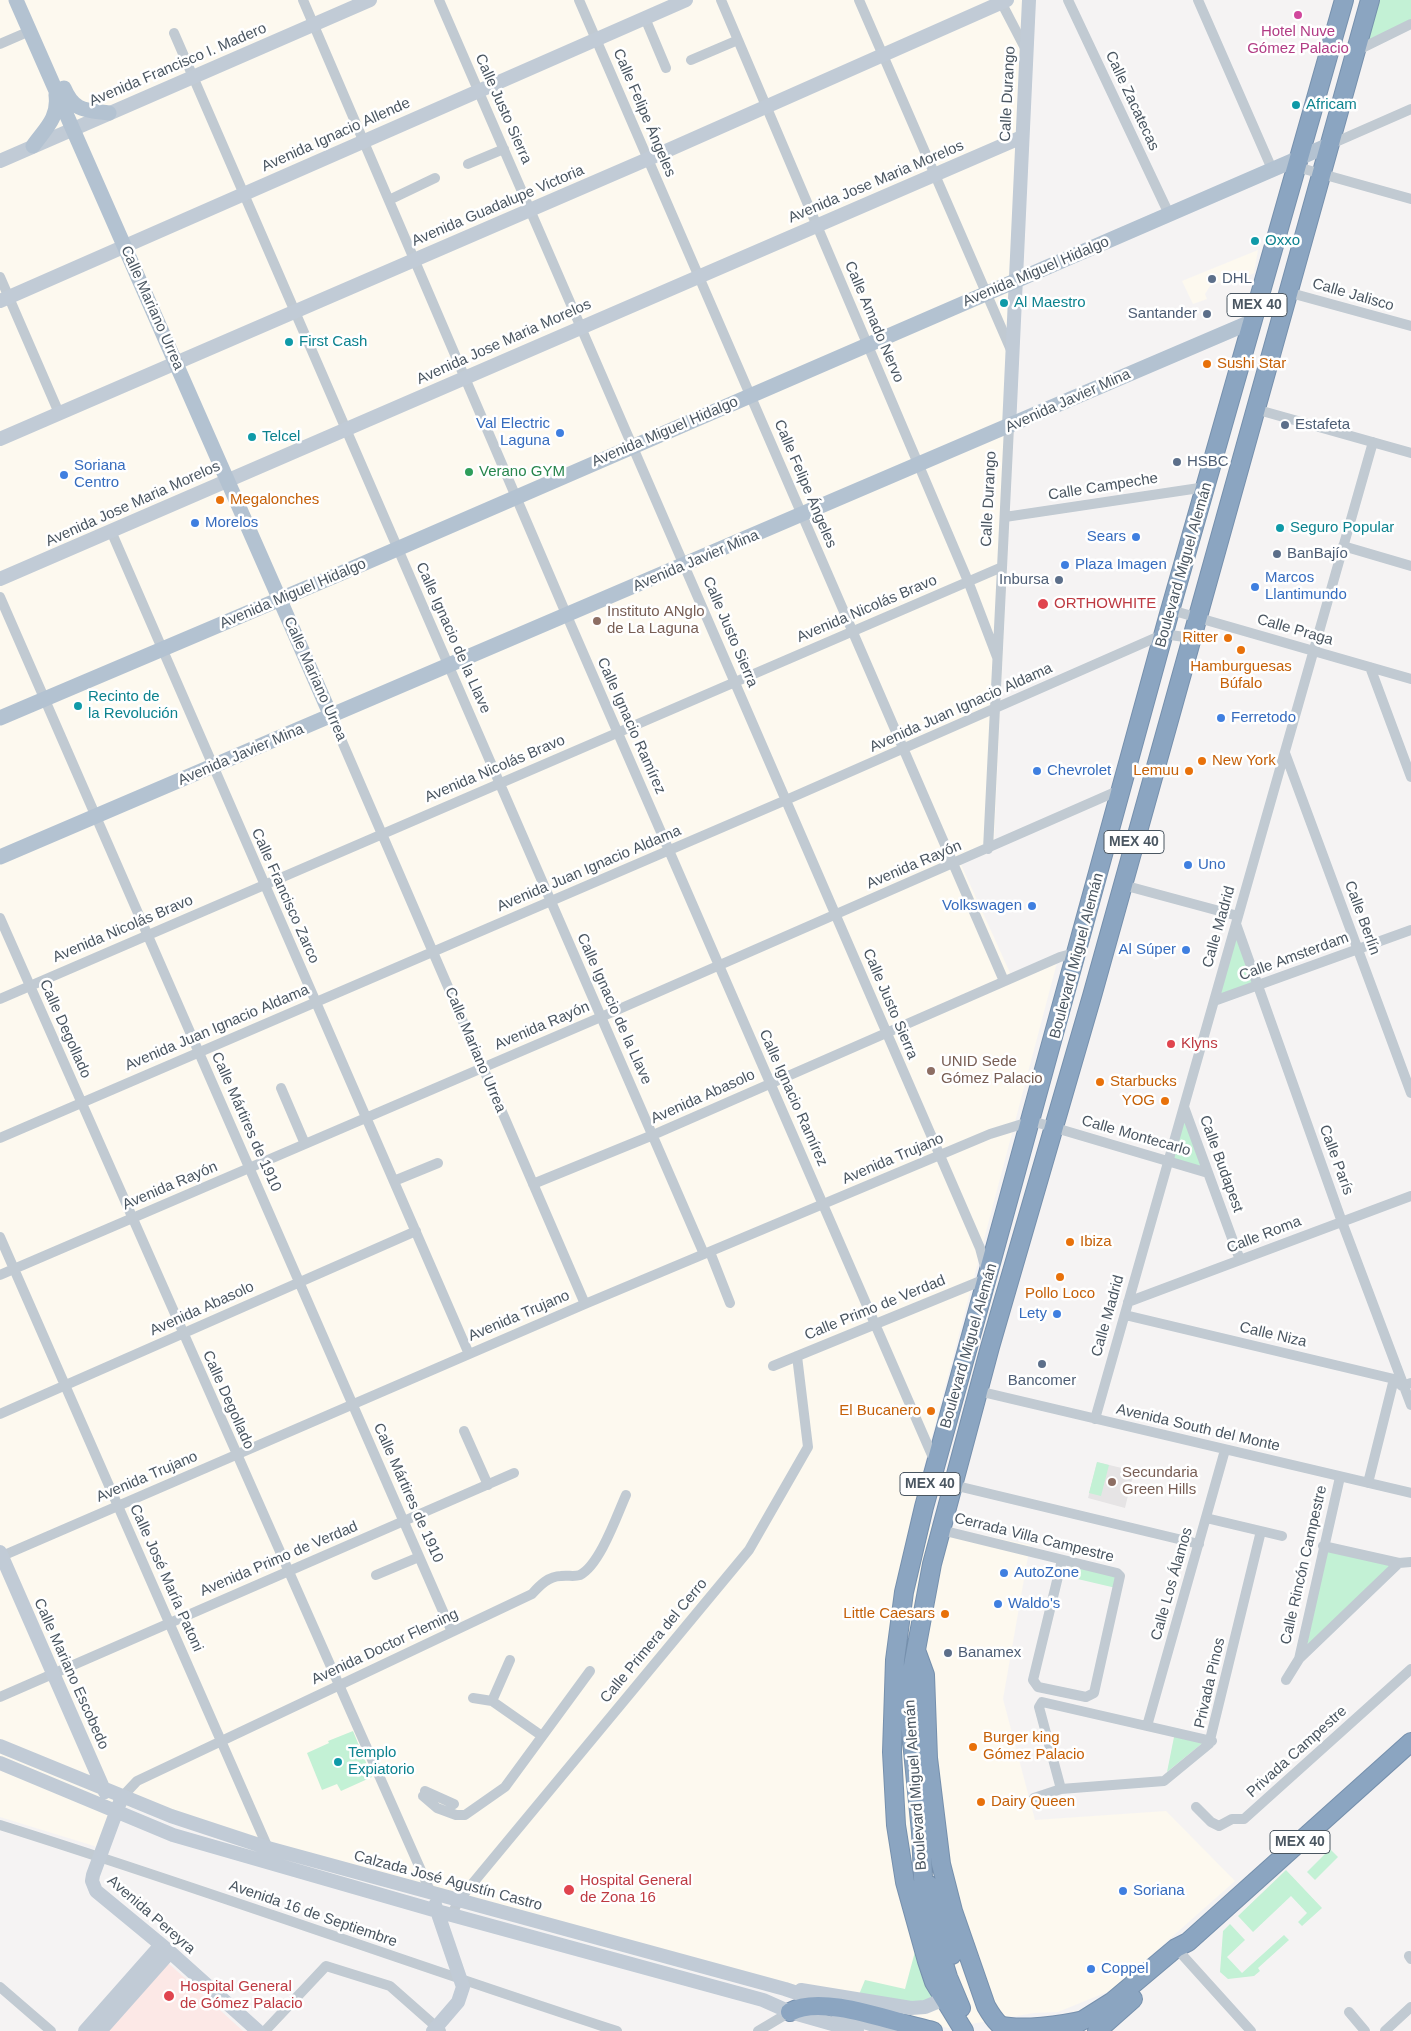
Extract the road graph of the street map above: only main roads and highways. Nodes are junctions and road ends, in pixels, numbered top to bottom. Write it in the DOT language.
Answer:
graph roads {
  1 [pos="16,0"];
  2 [pos="26,0"];
  3 [pos="370,0"];
  4 [pos="686,0"];
  5 [pos="1029,0"];
  6 [pos="1344,0"];
  7 [pos="1370,0"];
  8 [pos="1003,1"];
  9 [pos="56,89"];
  10 [pos="109,113"];
  11 [pos="73,129"];
  12 [pos="1022,137"];
  13 [pos="1329,145"];
  14 [pos="33,146"];
  15 [pos="0,161"];
  16 [pos="1298,162"];
  17 [pos="125,246"];
  18 [pos="1016,280"];
  19 [pos="4,299"];
  20 [pos="1253,321"];
  21 [pos="176,362"];
  22 [pos="1255,410"];
  23 [pos="1009,427"];
  24 [pos="0,439"];
  25 [pos="227,480"];
  26 [pos="0,579"];
  27 [pos="280,599"];
  28 [pos="331,716"];
  29 [pos="0,718"];
  30 [pos="0,857"];
  31 [pos="988,1278"];
  32 [pos="990,1347"];
  33 [pos="957,1388"];
  34 [pos="953,1485"];
  35 [pos="1,1555"];
  36 [pos="916,1649"];
  37 [pos="1411,1742"];
  38 [pos="0,1746"];
  39 [pos="0,1763"];
  40 [pos="103,1788"];
  41 [pos="895,1788"];
  42 [pos="122,1797"];
  43 [pos="114,1810"];
  44 [pos="922,1867"];
  45 [pos="430,1893"];
  46 [pos="437,1911"];
  47 [pos="949,1945"];
  48 [pos="165,1949"];
  49 [pos="966,1951"];
  50 [pos="673,1960"];
  51 [pos="668,1975"];
  52 [pos="934,1982"];
  53 [pos="785,1989"];
  54 [pos="937,2002"];
  55 [pos="831,2008"];
  56 [pos="790,2012"];
  57 [pos="1090,2024"];
  58 [pos="950,2026"];
  59 [pos="437,2030"];
  60 [pos="848,2030"];
  61 [pos="1001,2030"];
  62 [pos="85,2031"];
  63 [pos="100,2031"];
  64 [pos="258,2031"];
  65 [pos="893,2031"];
  66 [pos="976,2031"];
  67 [pos="1066,2031"];
  1 -- 9 [label="main road, Calle Mariano Urrea"];
  2 -- 10 [label="main road"];
  3 -- 10 [label="main road, Avenida Francisco I. Madero"];
  4 -- 17 [label="main road, Avenida Ignacio Allende"];
  5 -- 12 [label="main road, Calle Durango"];
  6 -- 16 [label="highway, Boulevard Miguel Alemán / MEX 40"];
  7 -- 13 [label="highway, Boulevard Miguel Alemán / MEX 40"];
  8 -- 21 [label="main road, Avenida Guadalupe Victoria"];
  9 -- 11 [label="main road, Calle Mariano Urrea"];
  9 -- 14 [label="main road"];
  10 -- 11 [label="main road, Avenida Francisco I. Madero"];
  11 -- 14 [label="main road, Avenida Francisco I. Madero"];
  11 -- 17 [label="main road, Calle Mariano Urrea"];
  12 -- 18 [label="main road, Calle Durango"];
  12 -- 25 [label="main road, Avenida Jose Maria Morelos"];
  13 -- 16 [label="main road, Avenida Miguel Hidalgo"];
  13 -- 22 [label="highway, Boulevard Miguel Alemán / MEX 40"];
  14 -- 15 [label="main road, Avenida Francisco I. Madero"];
  16 -- 18 [label="main road, Avenida Miguel Hidalgo"];
  16 -- 20 [label="highway, Boulevard Miguel Alemán / MEX 40"];
  17 -- 19 [label="main road, Avenida Ignacio Allende"];
  17 -- 21 [label="main road, Calle Mariano Urrea"];
  18 -- 23 [label="main road, Calle Durango"];
  18 -- 27 [label="main road, Avenida Miguel Hidalgo"];
  20 -- 22 [label="highway"];
  20 -- 23 [label="main road, Avenida Javier Mina"];
  20 -- 31 [label="highway, Boulevard Miguel Alemán / MEX 40"];
  21 -- 24 [label="main road, Avenida Guadalupe Victoria"];
  21 -- 25 [label="main road, Calle Mariano Urrea"];
  22 -- 32 [label="highway, Boulevard Miguel Alemán / MEX 40"];
  23 -- 28 [label="main road, Avenida Javier Mina"];
  25 -- 26 [label="main road, Avenida Jose Maria Morelos"];
  25 -- 27 [label="main road, Calle Mariano Urrea"];
  27 -- 28 [label="main road, Calle Mariano Urrea"];
  27 -- 29 [label="main road, Avenida Miguel Hidalgo"];
  28 -- 30 [label="main road, Avenida Javier Mina"];
  31 -- 32 [label="highway"];
  31 -- 33 [label="highway, Boulevard Miguel Alemán / MEX 40"];
  32 -- 34 [label="highway, Boulevard Miguel Alemán / MEX 40"];
  33 -- 34 [label="highway"];
  33 -- 41 [label="highway, Boulevard Miguel Alemán / MEX 40"];
  34 -- 36 [label="highway, Boulevard Miguel Alemán / MEX 40"];
  35 -- 40 [label="main road, Calle Mariano Escobedo"];
  36 -- 44 [label="highway, Boulevard Miguel Alemán / MEX 40"];
  36 -- 49 [label="highway"];
  37 -- 57 [label="highway, MEX 40"];
  38 -- 40 [label="main road, Calzada José Agustín Castro"];
  39 -- 43 [label="main road, Calzada José Agustín Castro"];
  40 -- 42 [label="main road, Calzada José Agustín Castro"];
  40 -- 43 [label="main road, Calle Mariano Escobedo"];
  41 -- 44 [label="highway"];
  41 -- 52 [label="highway, Boulevard Miguel Alemán / MEX 40"];
  42 -- 43 [label="main road, Avenida Pereyra"];
  42 -- 45 [label="main road, Calzada José Agustín Castro"];
  43 -- 46 [label="main road, Calzada José Agustín Castro"];
  43 -- 48 [label="main road, Avenida Pereyra"];
  44 -- 47 [label="highway"];
  44 -- 58 [label="highway, Boulevard Miguel Alemán / MEX 40"];
  45 -- 46 [label="main road"];
  45 -- 50 [label="main road, Calzada José Agustín Castro"];
  46 -- 51 [label="main road, Calzada José Agustín Castro"];
  46 -- 59 [label="main road"];
  47 -- 49 [label="highway"];
  47 -- 61 [label="highway"];
  48 -- 62 [label="main road"];
  48 -- 63 [label="main road"];
  48 -- 64 [label="main road, Avenida Pereyra"];
  49 -- 61 [label="highway"];
  50 -- 51 [label="main road"];
  50 -- 53 [label="main road, Calzada José Agustín Castro"];
  51 -- 56 [label="main road, Calzada José Agustín Castro"];
  52 -- 54 [label="highway"];
  52 -- 58 [label="highway, Boulevard Miguel Alemán / MEX 40"];
  53 -- 54 [label="main road"];
  53 -- 55 [label="main road, Calzada José Agustín Castro"];
  54 -- 58 [label="highway"];
  55 -- 56 [label="highway"];
  55 -- 58 [label="highway"];
  55 -- 65 [label="main road, Calzada José Agustín Castro"];
  56 -- 60 [label="main road, Calzada José Agustín Castro"];
  57 -- 61 [label="highway"];
  57 -- 67 [label="highway, MEX 40"];
  58 -- 66 [label="highway, Boulevard Miguel Alemán / MEX 40"];
}
